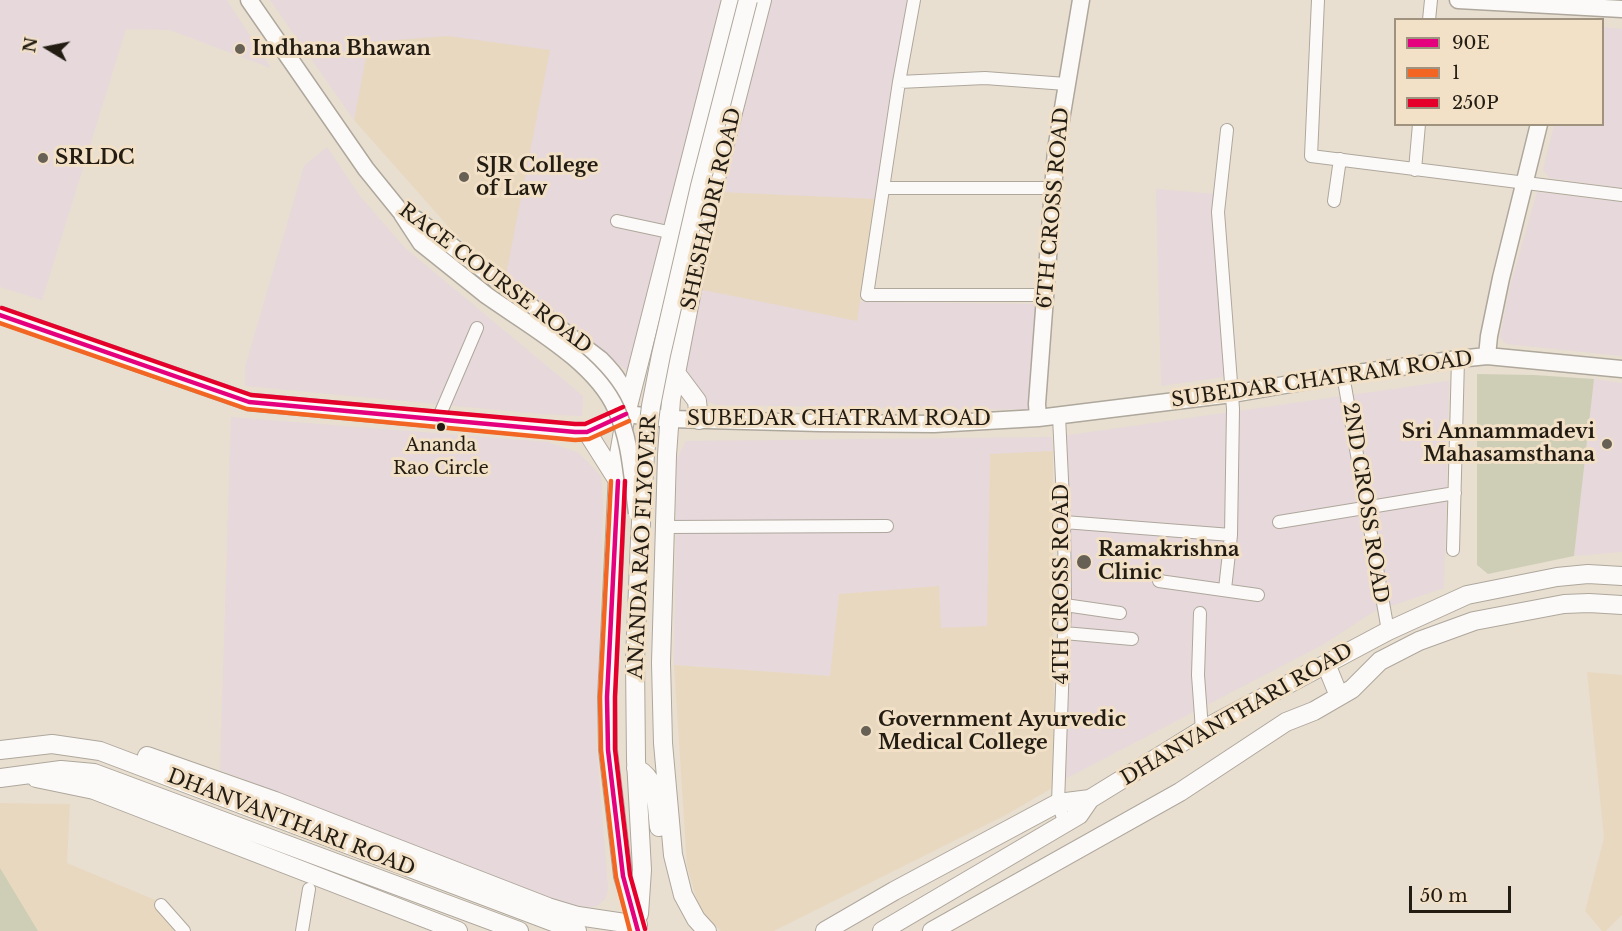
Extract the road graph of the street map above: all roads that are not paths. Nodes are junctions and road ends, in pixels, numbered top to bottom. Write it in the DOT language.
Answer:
graph roads {
  1 [pos="249,0"];
  2 [pos="731,0"];
  3 [pos="748,0"];
  4 [pos="762,0"];
  5 [pos="914,0"];
  6 [pos="1081,0"];
  7 [pos="1318,0"];
  8 [pos="1431,0"];
  9 [pos="1458,0"];
  10 [pos="1569,9"];
  11 [pos="1622,9"];
  12 [pos="1429,18"];
  13 [pos="899,82"];
  14 [pos="1066,84"];
  15 [pos="1419,126"];
  16 [pos="1538,126"];
  17 [pos="1227,130"];
  18 [pos="1340,159"];
  19 [pos="1415,170"];
  20 [pos="1523,182"];
  21 [pos="883,188"];
  22 [pos="1053,188"];
  23 [pos="1622,195"];
  24 [pos="1334,201"];
  25 [pos="400,211"];
  26 [pos="617,221"];
  27 [pos="673,233"];
  28 [pos="1045,295"];
  29 [pos="0,315"];
  30 [pos="477,328"];
  31 [pos="1487,356"];
  32 [pos="1458,359"];
  33 [pos="1622,369"];
  34 [pos="676,373"];
  35 [pos="1343,375"];
  36 [pos="1232,394"];
  37 [pos="626,414"];
  38 [pos="1059,416"];
  39 [pos="1038,418"];
  40 [pos="438,419"];
  41 [pos="670,419"];
  42 [pos="699,420"];
  43 [pos="587,432"];
  44 [pos="618,481"];
  45 [pos="1455,493"];
  46 [pos="1366,507"];
  47 [pos="1064,522"];
  48 [pos="1279,522"];
  49 [pos="887,526"];
  50 [pos="664,527"];
  51 [pos="1231,535"];
  52 [pos="640,540"];
  53 [pos="1453,550"];
  54 [pos="1622,576"];
  55 [pos="1159,581"];
  56 [pos="1225,589"];
  57 [pos="1258,595"];
  58 [pos="1065,605"];
  59 [pos="1622,605"];
  60 [pos="1120,613"];
  61 [pos="1200,613"];
  62 [pos="1388,631"];
  63 [pos="1064,633"];
  64 [pos="1132,639"];
  65 [pos="1326,664"];
  66 [pos="1340,696"];
  67 [pos="1202,730"];
  68 [pos="0,750"];
  69 [pos="100,751"];
  70 [pos="636,768"];
  71 [pos="20,775"];
  72 [pos="0,778"];
  73 [pos="1090,799"];
  74 [pos="1058,803"];
  75 [pos="1065,824"];
  76 [pos="309,889"];
  77 [pos="684,895"];
  78 [pos="161,905"];
  79 [pos="638,928"];
  80 [pos="184,931"];
  81 [pos="302,931"];
  82 [pos="458,931"];
  83 [pos="519,931"];
  84 [pos="577,931"];
  85 [pos="708,931"];
  86 [pos="825,931"];
  87 [pos="882,931"];
  88 [pos="932,931"];
  1 -- 25 [label="street, RACE COURSE ROAD"];
  2 -- 27 [label="main road"];
  3 -- 52 [label="main road, ANANDA RAO FLYOVER, bridge"];
  4 -- 34 [label="main road, SHESHADRI ROAD"];
  5 -- 13 [label="street"];
  6 -- 14 [label="street, 6TH CROSS ROAD"];
  7 -- 18 [label="street"];
  8 -- 12 [label="street"];
  9 -- 10 [label="street"];
  10 -- 11 [label="street"];
  13 -- 14 [label="street"];
  13 -- 21 [label="street"];
  14 -- 22 [label="street, 6TH CROSS ROAD"];
  15 -- 19 [label="street"];
  16 -- 20 [label="street"];
  17 -- 36 [label="street"];
  18 -- 19 [label="street"];
  18 -- 24 [label="street"];
  19 -- 20 [label="street"];
  20 -- 23 [label="street"];
  20 -- 31 [label="street"];
  21 -- 22 [label="street"];
  21 -- 28 [label="street"];
  22 -- 28 [label="street, 6TH CROSS ROAD"];
  25 -- 37 [label="street, RACE COURSE ROAD"];
  25 -- 52 [label="street, bridge"];
  26 -- 27 [label="street"];
  27 -- 37 [label="main road"];
  28 -- 39 [label="street, 6TH CROSS ROAD"];
  29 -- 40 [label="street"];
  30 -- 40 [label="street"];
  31 -- 32 [label="street, SUBEDAR CHATRAM ROAD"];
  31 -- 33 [label="street, SUBEDAR CHATRAM ROAD"];
  32 -- 35 [label="street, SUBEDAR CHATRAM ROAD"];
  32 -- 45 [label="street"];
  34 -- 41 [label="main road, SHESHADRI ROAD"];
  34 -- 42 [label="main road"];
  35 -- 36 [label="street, SUBEDAR CHATRAM ROAD"];
  35 -- 46 [label="street, 2ND CROSS ROAD"];
  36 -- 38 [label="street, SUBEDAR CHATRAM ROAD"];
  36 -- 51 [label="street"];
  37 -- 41 [label="street, SUBEDAR CHATRAM ROAD"];
  37 -- 43 [label="street"];
  37 -- 44 [label="main road"];
  38 -- 39 [label="street, SUBEDAR CHATRAM ROAD"];
  38 -- 47 [label="street, 4TH CROSS ROAD"];
  39 -- 42 [label="street, SUBEDAR CHATRAM ROAD"];
  40 -- 43 [label="street"];
  41 -- 42 [label="street, SUBEDAR CHATRAM ROAD"];
  41 -- 50 [label="main road, SHESHADRI ROAD"];
  43 -- 44 [label="main road"];
  44 -- 79 [label="main road"];
  45 -- 46 [label="street"];
  45 -- 53 [label="street"];
  46 -- 48 [label="street"];
  46 -- 62 [label="street, 2ND CROSS ROAD"];
  47 -- 51 [label="street"];
  47 -- 58 [label="street, 4TH CROSS ROAD"];
  49 -- 50 [label="street"];
  50 -- 77 [label="main road, SHESHADRI ROAD"];
  51 -- 56 [label="street"];
  52 -- 70 [label="main road, ANANDA RAO FLYOVER"];
  54 -- 62 [label="main road, DHANVANTHARI ROAD"];
  55 -- 56 [label="street"];
  56 -- 57 [label="street"];
  58 -- 60 [label="street"];
  58 -- 63 [label="street, 4TH CROSS ROAD"];
  59 -- 66 [label="main road, DHANVANTHARI ROAD"];
  61 -- 67 [label="street"];
  62 -- 65 [label="main road, DHANVANTHARI ROAD"];
  63 -- 64 [label="street"];
  63 -- 74 [label="street, 4TH CROSS ROAD"];
  65 -- 66 [label="main road"];
  65 -- 67 [label="main road, DHANVANTHARI ROAD"];
  66 -- 88 [label="main road, DHANVANTHARI ROAD"];
  67 -- 73 [label="main road, DHANVANTHARI ROAD"];
  68 -- 69 [label="main road, DHANVANTHARI ROAD"];
  69 -- 79 [label="main road"];
  69 -- 84 [label="main road, DHANVANTHARI ROAD"];
  70 -- 77 [label="main road"];
  70 -- 79 [label="main road, ANANDA RAO FLYOVER"];
  71 -- 72 [label="main road, DHANVANTHARI ROAD"];
  71 -- 82 [label="main road"];
  71 -- 83 [label="main road, DHANVANTHARI ROAD"];
  73 -- 74 [label="main road"];
  73 -- 75 [label="main road, DHANVANTHARI ROAD"];
  74 -- 75 [label="street, 4TH CROSS ROAD"];
  74 -- 86 [label="main road"];
  75 -- 87 [label="main road, DHANVANTHARI ROAD"];
  76 -- 81 [label="street"];
  77 -- 85 [label="main road"];
  78 -- 80 [label="street"];
}
